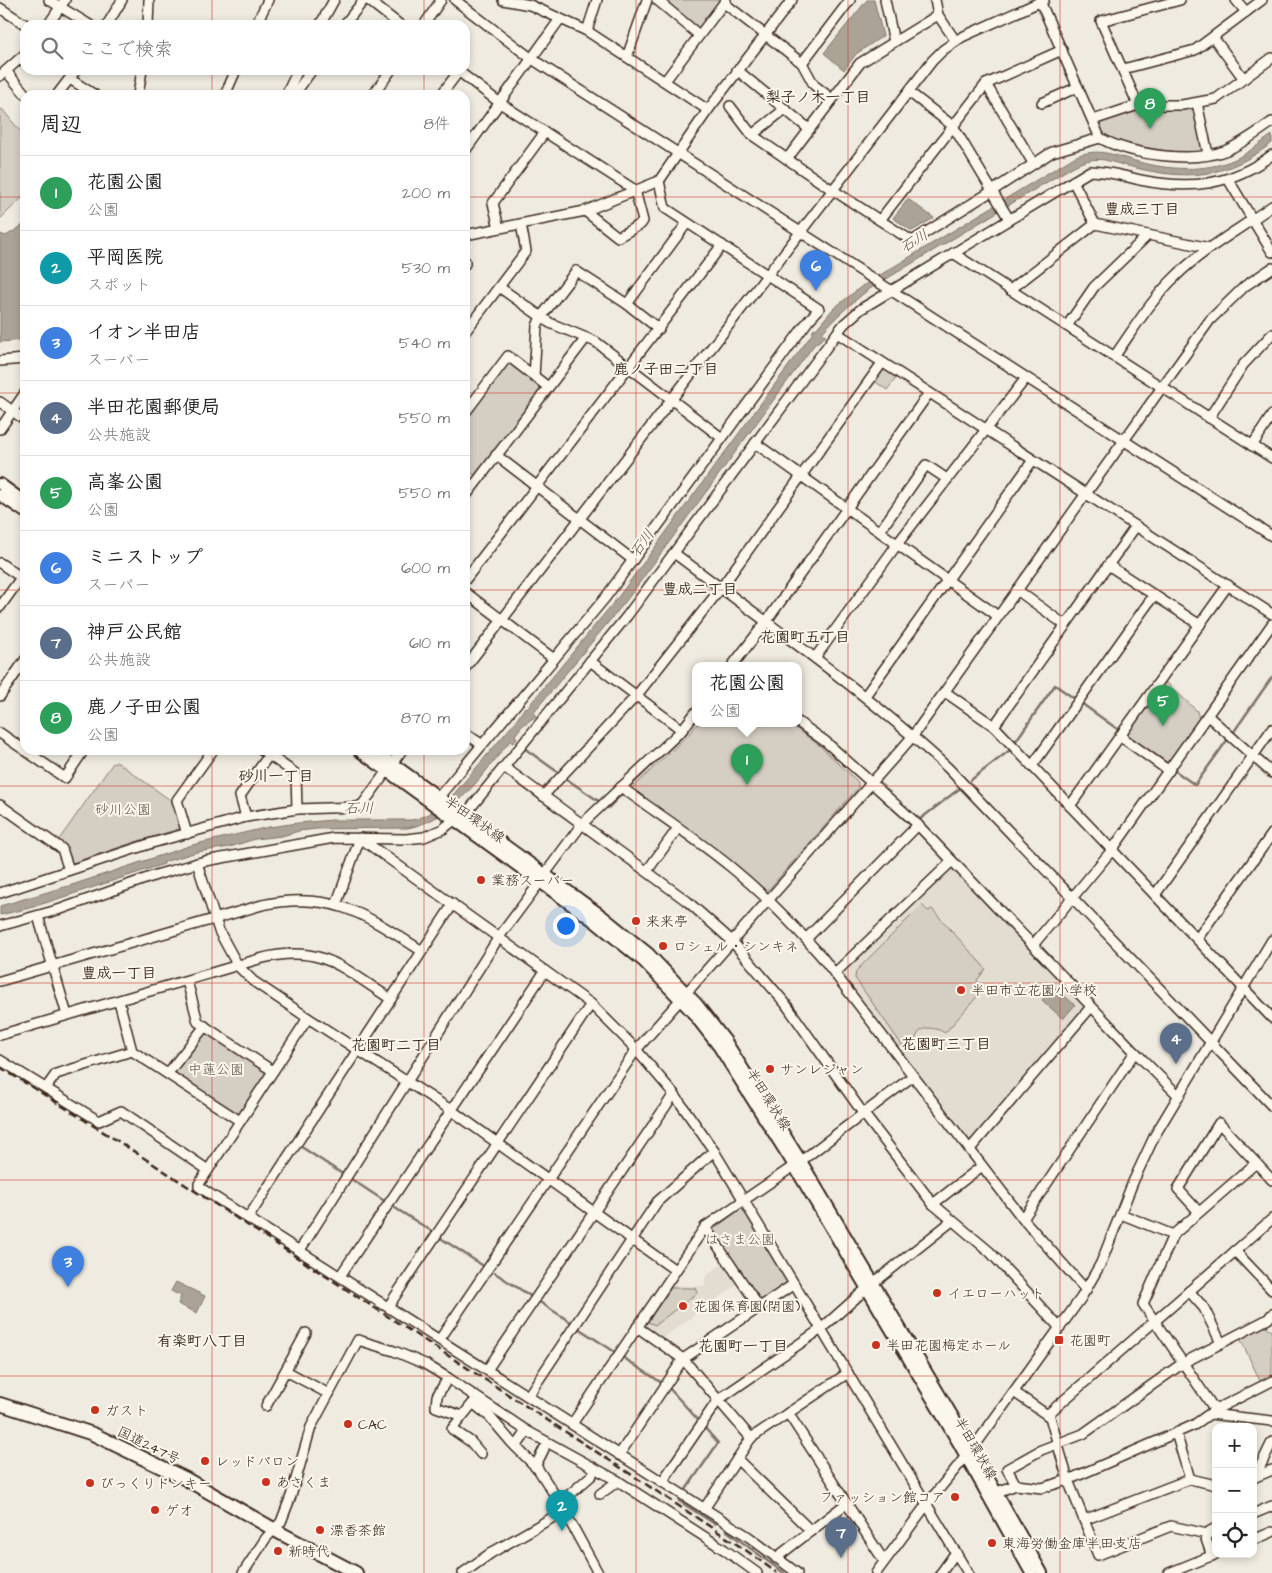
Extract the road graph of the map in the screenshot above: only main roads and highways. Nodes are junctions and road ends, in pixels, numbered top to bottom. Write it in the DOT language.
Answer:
graph roads {
  1 [pos="0,484"];
  2 [pos="0,495"];
  3 [pos="20,498"];
  4 [pos="20,509"];
  5 [pos="367,755"];
  6 [pos="379,755"];
  7 [pos="390,767"];
  8 [pos="0,1404"];
  9 [pos="969,1453"];
  10 [pos="356,1573"];
  11 [pos="1031,1573"];
  12 [pos="1042,1573"];
  1 -- 3 [label="main road"];
  2 -- 4 [label="main road"];
  5 -- 7 [label="main road, 半田環状線"];
  6 -- 7 [label="main road, 半田環状線"];
  7 -- 9 [label="main road, 半田環状線"];
  8 -- 10 [label="highway, 国道247号"];
  9 -- 11 [label="main road, 半田環状線"];
  9 -- 12 [label="main road, 半田環状線"];
}
